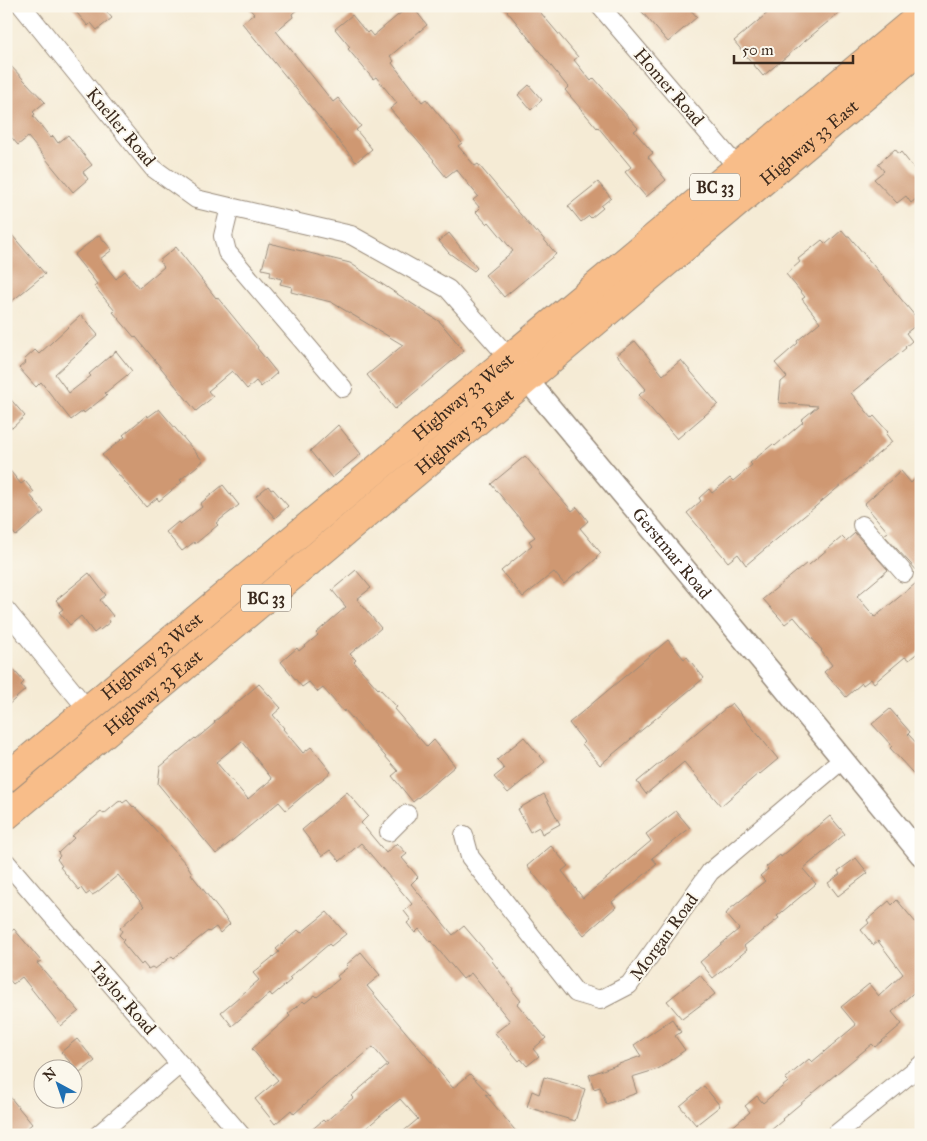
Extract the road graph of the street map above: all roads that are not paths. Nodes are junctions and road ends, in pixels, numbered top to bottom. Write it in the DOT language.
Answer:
graph roads {
  1 [pos="22,6"];
  2 [pos="600,6"];
  3 [pos="921,15"];
  4 [pos="921,49"];
  5 [pos="738,168"];
  6 [pos="230,207"];
  7 [pos="409,267"];
  8 [pos="518,369"];
  9 [pos="343,388"];
  10 [pos="862,525"];
  11 [pos="904,573"];
  12 [pos="6,610"];
  13 [pos="88,710"];
  14 [pos="842,760"];
  15 [pos="6,778"];
  16 [pos="407,814"];
  17 [pos="6,816"];
  18 [pos="389,832"];
  19 [pos="464,835"];
  20 [pos="921,854"];
  21 [pos="6,862"];
  22 [pos="180,1064"];
  23 [pos="921,1065"];
  24 [pos="98,1135"];
  25 [pos="241,1135"];
  26 [pos="835,1135"];
  1 -- 6 [label="street, Kneller Road"];
  2 -- 5 [label="street, Homer Road"];
  3 -- 5 [label="main road, Highway 33 West / BC 33"];
  4 -- 8 [label="main road, Highway 33 East / BC 33"];
  5 -- 8 [label="main road, Highway 33 West / BC 33"];
  6 -- 7 [label="street, Kneller Road"];
  6 -- 9 [label="street"];
  7 -- 8 [label="street, Gerstmar Road"];
  8 -- 13 [label="main road, Highway 33 West / BC 33"];
  8 -- 14 [label="street, Gerstmar Road"];
  8 -- 17 [label="main road, Highway 33 East / BC 33"];
  10 -- 11 [label="street"];
  12 -- 13 [label="street"];
  13 -- 15 [label="main road, Highway 33 West / BC 33"];
  14 -- 19 [label="street, Morgan Road"];
  14 -- 20 [label="street, Gerstmar Road"];
  16 -- 18 [label="street"];
  21 -- 22 [label="street, Taylor Road"];
  22 -- 24 [label="street"];
  22 -- 25 [label="street, Taylor Road"];
  23 -- 26 [label="street"];
}
